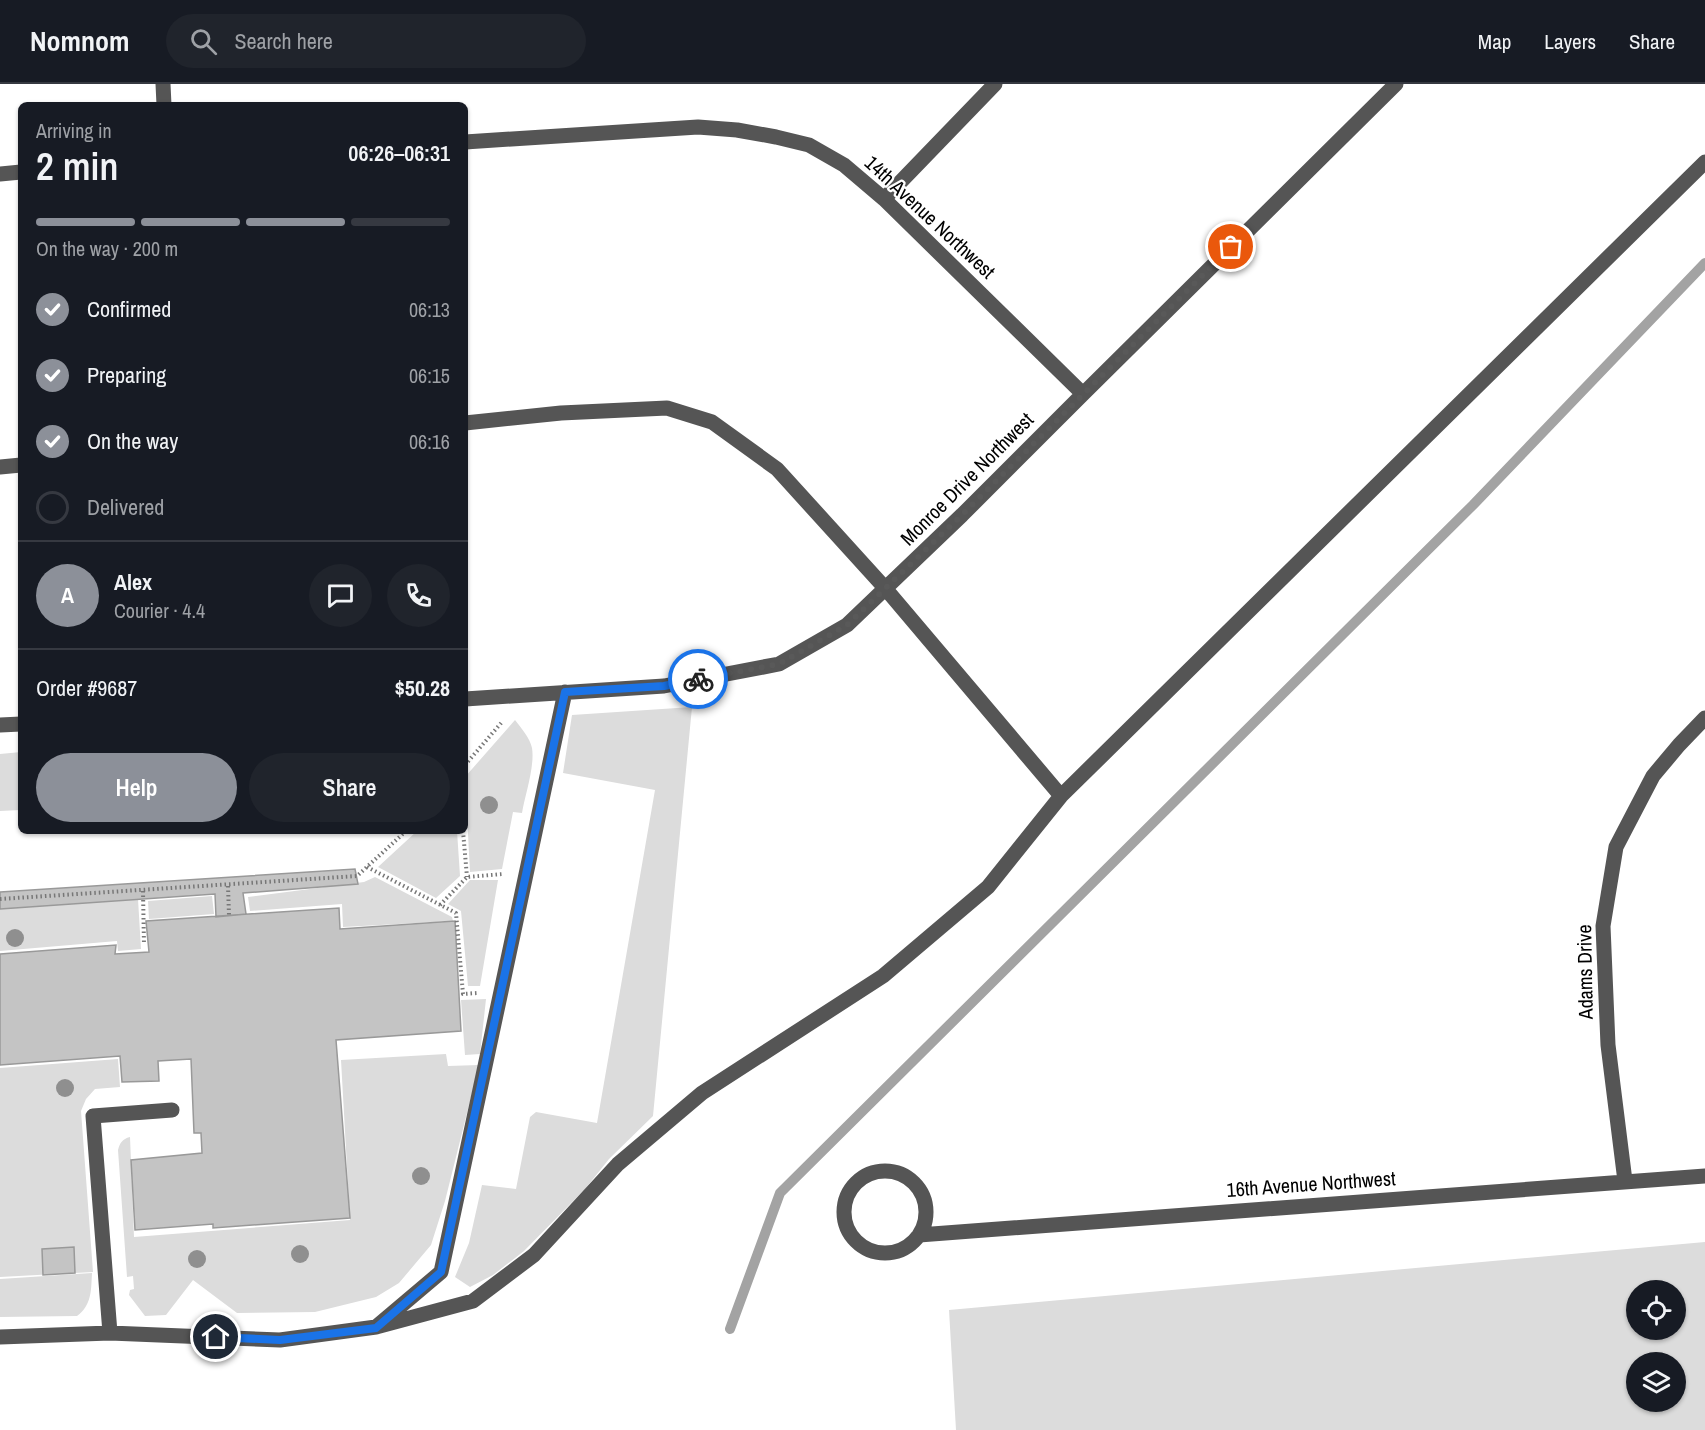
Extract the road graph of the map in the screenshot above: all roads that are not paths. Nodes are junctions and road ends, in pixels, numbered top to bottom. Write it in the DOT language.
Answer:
graph roads {
  1 [pos="163,84"];
  2 [pos="995,84"];
  3 [pos="1396,84"];
  4 [pos="164,102"];
  5 [pos="468,142"];
  6 [pos="1705,162"];
  7 [pos="18,172"];
  8 [pos="0,174"];
  9 [pos="884,199"];
  10 [pos="1083,394"];
  11 [pos="468,423"];
  12 [pos="18,465"];
  13 [pos="0,467"];
  14 [pos="885,588"];
  15 [pos="565,692"];
  16 [pos="468,699"];
  17 [pos="1705,718"];
  18 [pos="18,724"];
  19 [pos="0,725"];
  20 [pos="1061,796"];
  21 [pos="172,1110"];
  22 [pos="1705,1176"];
  23 [pos="1625,1182"];
  24 [pos="919,1235"];
  25 [pos="376,1328"];
  26 [pos="110,1333"];
  27 [pos="0,1337"];
  1 -- 4 [label="street"];
  2 -- 9 [label="street"];
  3 -- 10 [label="street, Monroe Drive Northwest"];
  5 -- 9 [label="street, 14th Avenue Northwest"];
  6 -- 20 [label="street"];
  7 -- 8 [label="street"];
  9 -- 10 [label="street, 14th Avenue Northwest"];
  10 -- 14 [label="street, Monroe Drive Northwest"];
  11 -- 14 [label="street"];
  12 -- 13 [label="street"];
  14 -- 15 [label="street, Monroe Drive Northwest"];
  14 -- 20 [label="street"];
  15 -- 16 [label="street, Monroe Drive Northwest"];
  15 -- 25 [label="street"];
  17 -- 23 [label="street, Adams Drive"];
  18 -- 19 [label="street"];
  20 -- 25 [label="street"];
  21 -- 26 [label="street"];
  22 -- 23 [label="street, 16th Avenue Northwest"];
  23 -- 24 [label="street, 16th Avenue Northwest"];
  24 -- 24 [label="street"];
  25 -- 26 [label="street"];
  26 -- 27 [label="street"];
}
